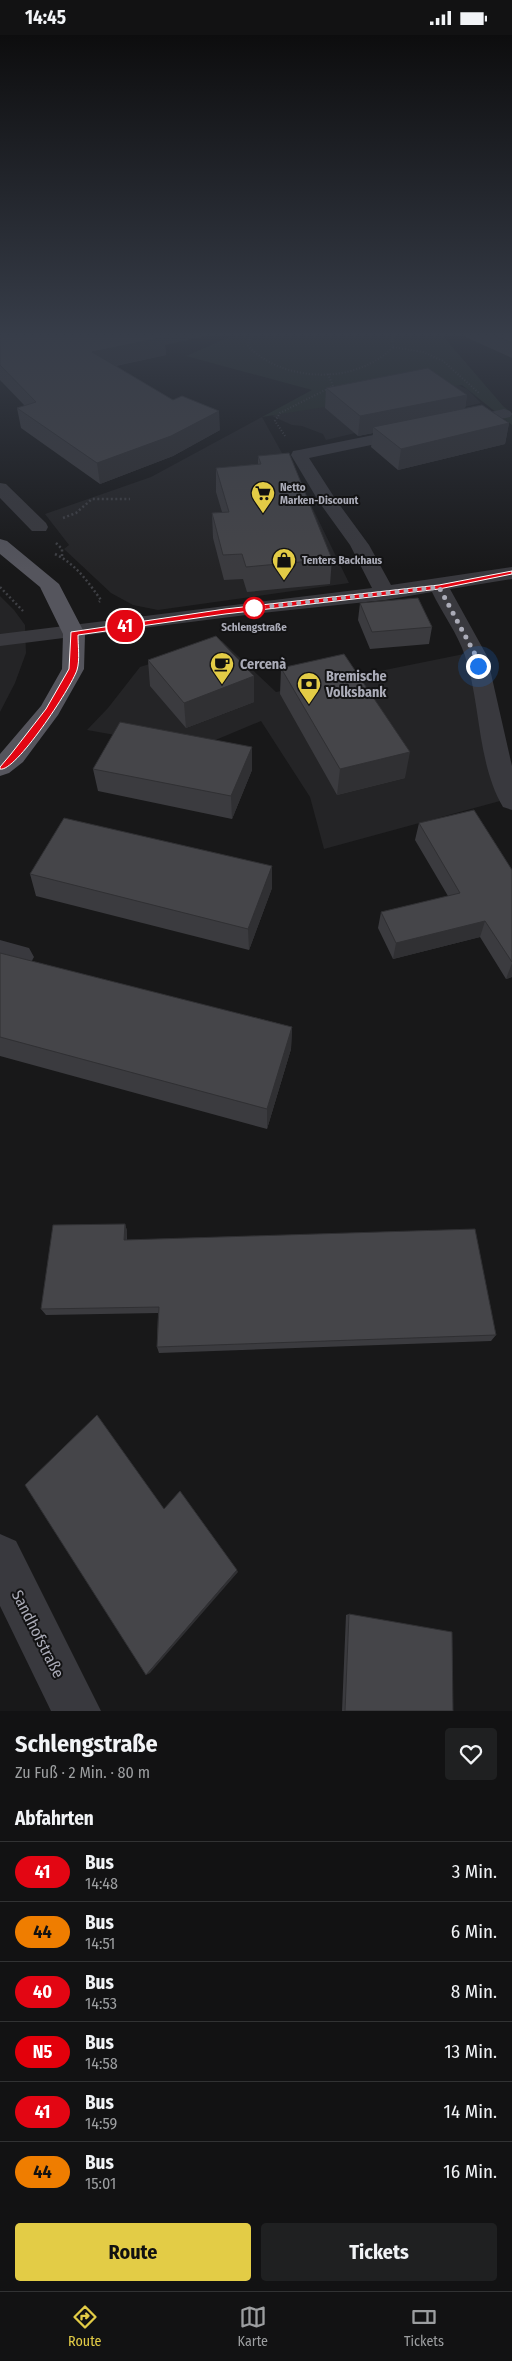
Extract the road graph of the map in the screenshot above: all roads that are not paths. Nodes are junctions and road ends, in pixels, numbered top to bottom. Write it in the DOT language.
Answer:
graph roads {
  1 [pos="504,414"];
  2 [pos="445,426"];
  3 [pos="426,430"];
  4 [pos="0,488"];
  5 [pos="39,527"];
  6 [pos="0,545"];
  7 [pos="512,573"];
  8 [pos="439,587"];
  9 [pos="386,594"];
  10 [pos="74,634"];
  11 [pos="0,640"];
  12 [pos="0,767"];
  13 [pos="512,801"];
  14 [pos="0,1557"];
  15 [pos="77,1711"];
  1 -- 2 [label="street"];
  3 -- 9 [label="street"];
  4 -- 5 [label="street"];
  6 -- 10 [label="main road"];
  7 -- 8 [label="street"];
  8 -- 9 [label="street"];
  8 -- 13 [label="street"];
  9 -- 10 [label="street"];
  10 -- 11 [label="street"];
  10 -- 12 [label="main road"];
  14 -- 15 [label="street, Sandhofstraße"];
}
